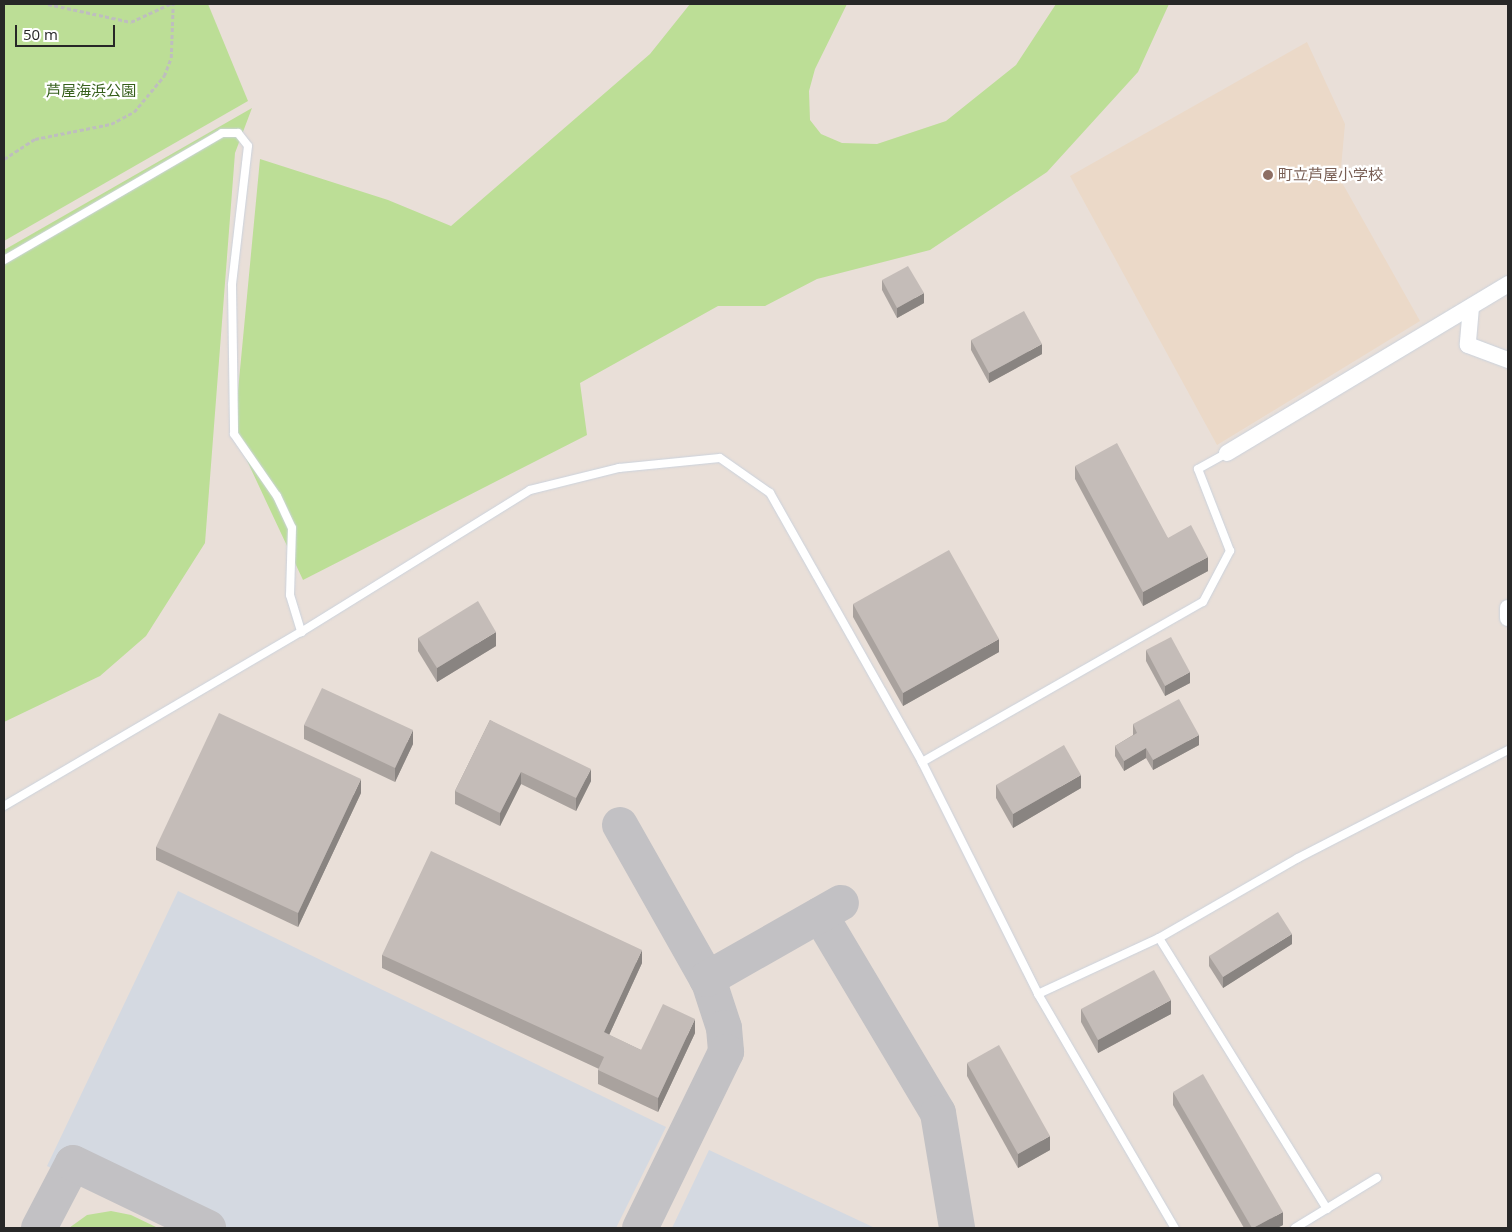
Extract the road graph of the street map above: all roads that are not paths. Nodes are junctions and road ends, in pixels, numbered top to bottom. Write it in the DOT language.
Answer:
graph roads {
  1 [pos="4,260"];
  2 [pos="1508,284"];
  3 [pos="1472,307"];
  4 [pos="1508,360"];
  5 [pos="1227,453"];
  6 [pos="302,632"];
  7 [pos="1508,750"];
  8 [pos="922,762"];
  9 [pos="4,806"];
  10 [pos="1159,938"];
  11 [pos="1038,994"];
  12 [pos="1377,1178"];
  13 [pos="1327,1209"];
  14 [pos="1175,1228"];
  15 [pos="1296,1228"];
  1 -- 6 [label="lane"];
  2 -- 3 [label="street"];
  3 -- 4 [label="street"];
  3 -- 5 [label="street"];
  5 -- 8 [label="lane"];
  6 -- 8 [label="lane"];
  6 -- 9 [label="lane"];
  7 -- 10 [label="lane"];
  8 -- 11 [label="lane"];
  10 -- 11 [label="lane"];
  10 -- 13 [label="lane"];
  11 -- 14 [label="lane"];
  12 -- 13 [label="lane"];
  13 -- 15 [label="lane"];
}
